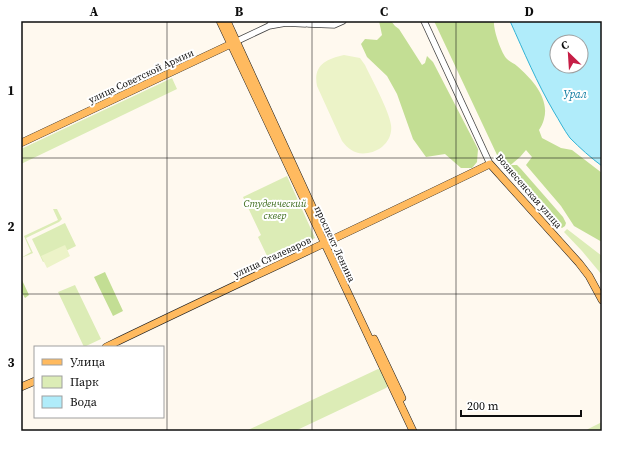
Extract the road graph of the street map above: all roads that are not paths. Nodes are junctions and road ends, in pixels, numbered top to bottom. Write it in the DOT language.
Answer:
graph roads {
  1 [pos="220,21"];
  2 [pos="227,21"];
  3 [pos="273,21"];
  4 [pos="312,21"];
  5 [pos="343,21"];
  6 [pos="424,21"];
  7 [pos="284,22"];
  8 [pos="331,23"];
  9 [pos="305,24"];
  10 [pos="269,26"];
  11 [pos="234,43"];
  12 [pos="21,144"];
  13 [pos="490,164"];
  14 [pos="326,242"];
  15 [pos="602,300"];
  16 [pos="108,346"];
  17 [pos="34,381"];
  18 [pos="21,387"];
  19 [pos="413,431"];
  20 [pos="418,431"];
  1 -- 11 [label="main road, проспект Ленина"];
  2 -- 11 [label="main road, проспект Ленина"];
  3 -- 10 [label="street"];
  4 -- 9 [label="street"];
  5 -- 8 [label="street"];
  6 -- 13 [label="street, Вознесенская улица"];
  7 -- 9 [label="street"];
  7 -- 10 [label="street"];
  8 -- 9 [label="street"];
  10 -- 11 [label="street, улица Советской Армии"];
  11 -- 12 [label="main road, улица Советской Армии"];
  11 -- 14 [label="main road, проспект Ленина"];
  13 -- 14 [label="main road, улица Сталеваров"];
  13 -- 15 [label="main road, Вознесенская улица"];
  14 -- 16 [label="main road, улица Сталеваров"];
  14 -- 19 [label="main road, проспект Ленина"];
  14 -- 20 [label="main road, проспект Ленина"];
  17 -- 18 [label="main road"];
}
